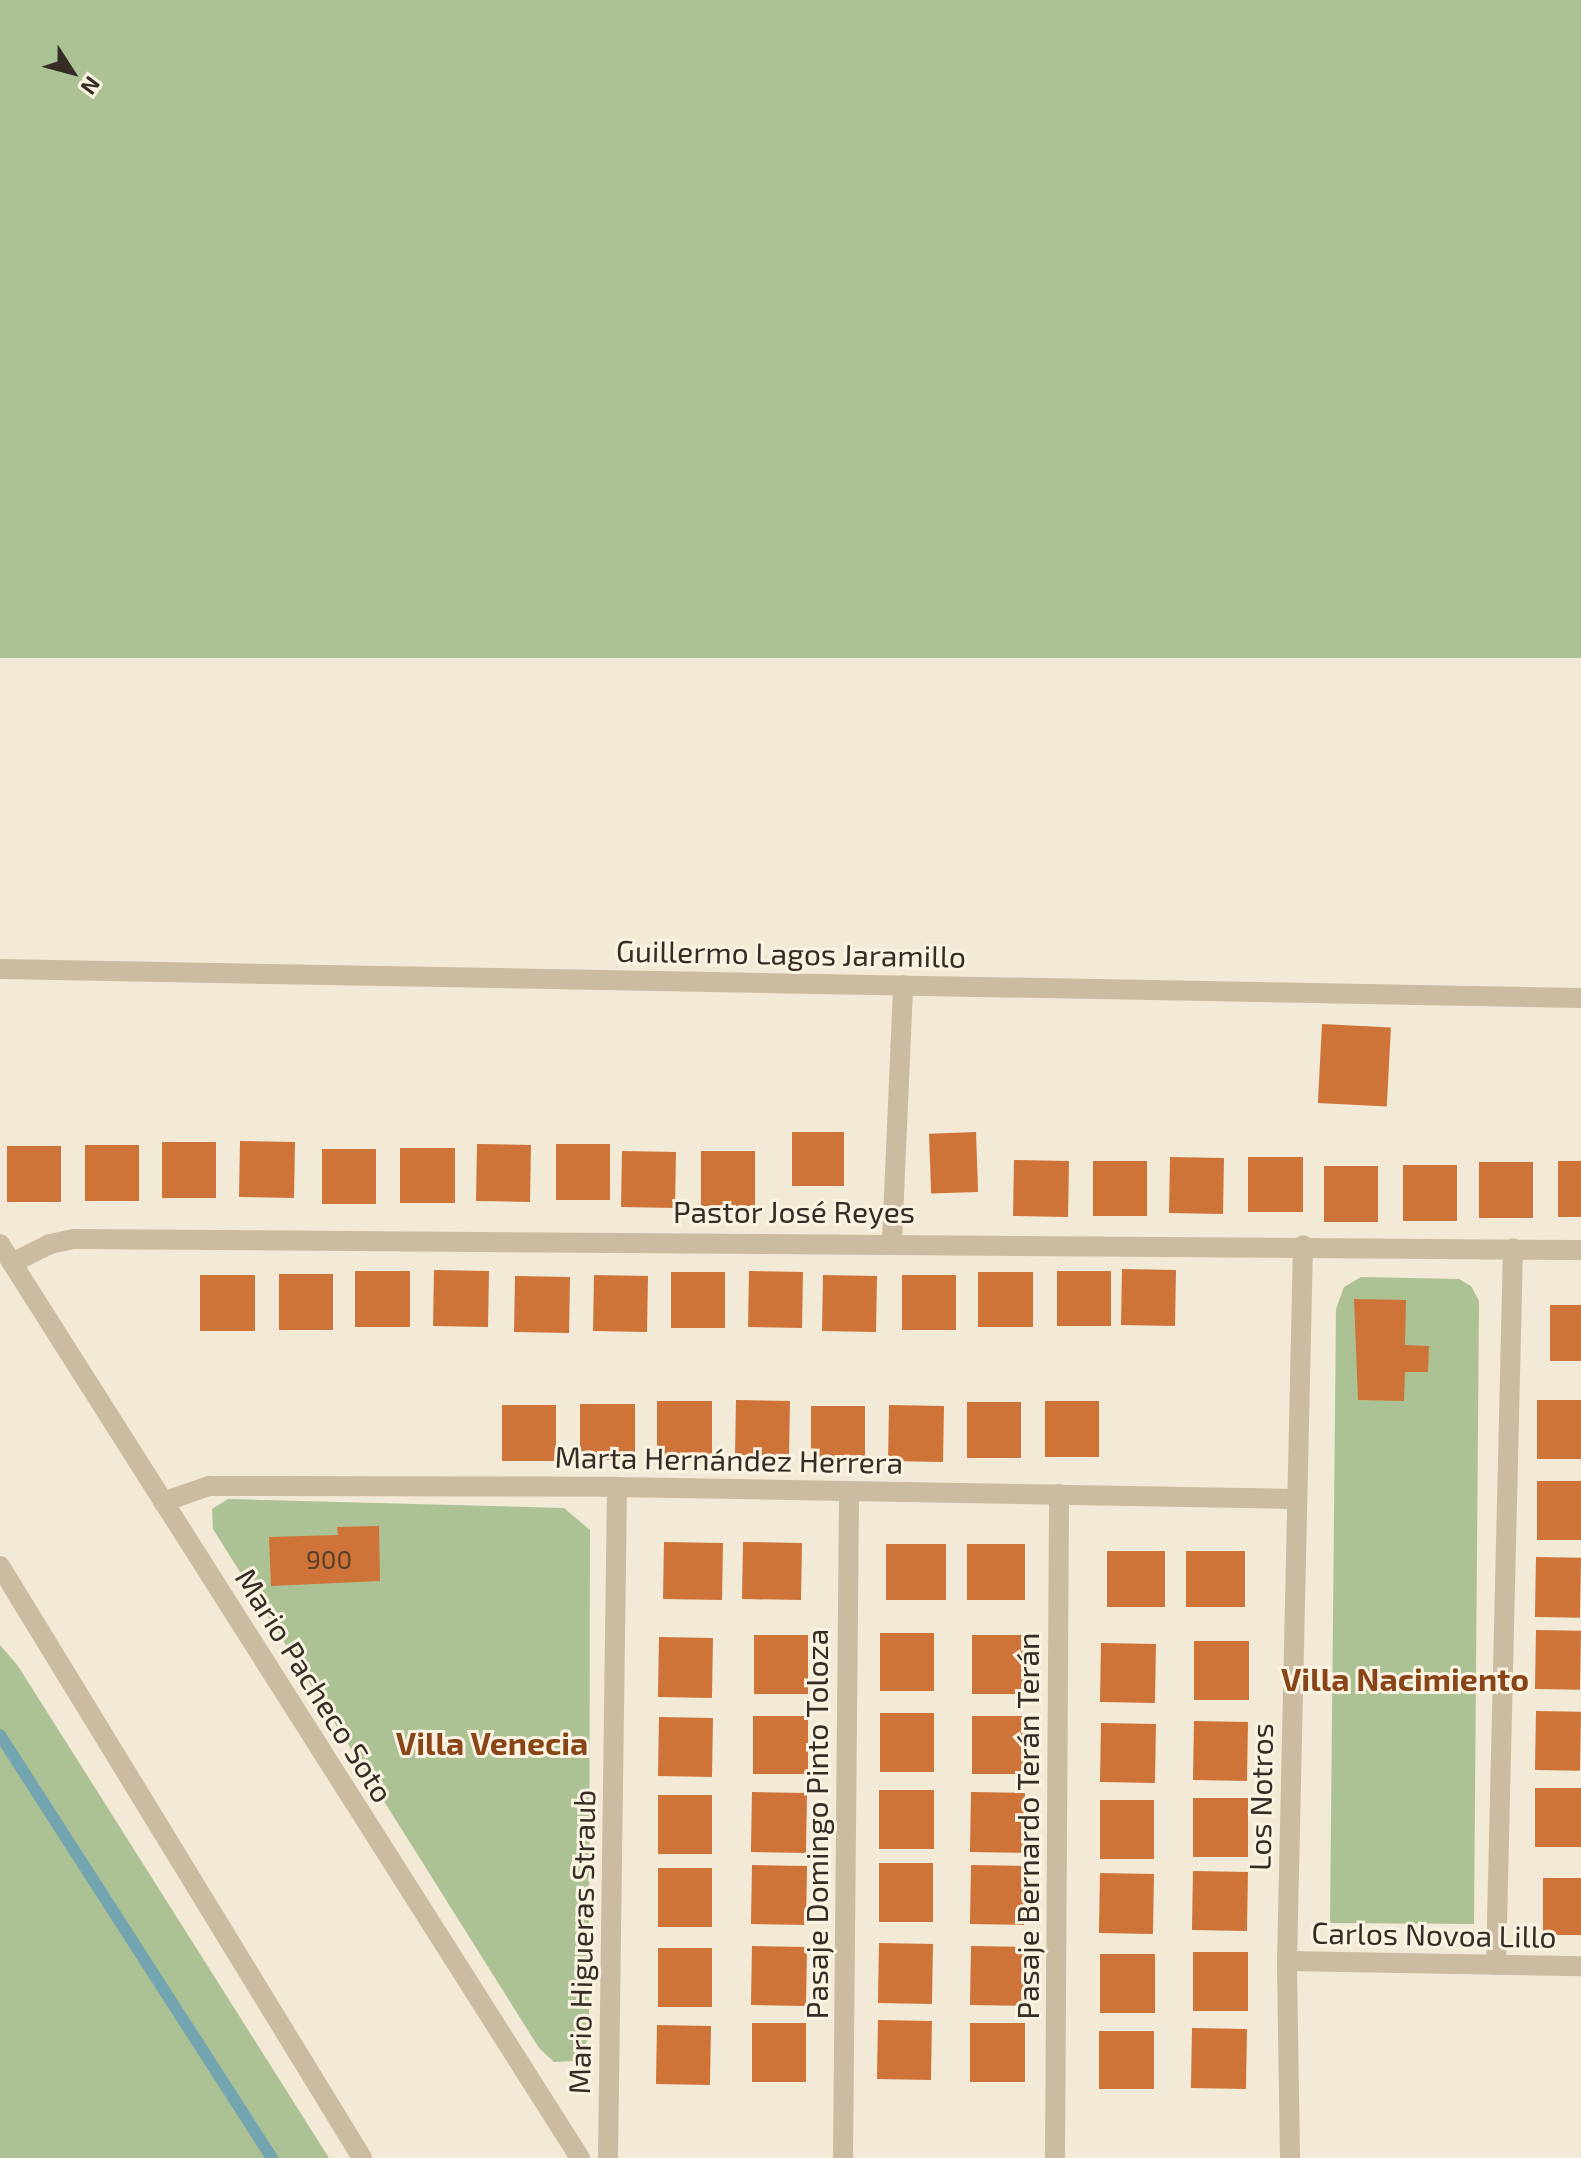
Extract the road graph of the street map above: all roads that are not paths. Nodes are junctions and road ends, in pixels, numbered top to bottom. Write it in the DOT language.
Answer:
graph roads {
  1 [pos="0,969"];
  2 [pos="903,985"];
  3 [pos="1581,998"];
  4 [pos="892,1241"];
  5 [pos="0,1244"];
  6 [pos="1303,1245"];
  7 [pos="1513,1248"];
  8 [pos="1581,1250"];
  9 [pos="12,1263"];
  10 [pos="617,1487"];
  11 [pos="849,1491"];
  12 [pos="1059,1494"];
  13 [pos="1297,1499"];
  14 [pos="163,1502"];
  15 [pos="0,1566"];
  16 [pos="1287,1961"];
  17 [pos="1496,1965"];
  18 [pos="1581,1966"];
  19 [pos="362,2158"];
  20 [pos="580,2158"];
  21 [pos="608,2158"];
  22 [pos="843,2158"];
  23 [pos="1055,2158"];
  24 [pos="1290,2158"];
  1 -- 2 [label="street, Guillermo Lagos Jaramillo"];
  2 -- 3 [label="street, Guillermo Lagos Jaramillo"];
  2 -- 4 [label="street"];
  4 -- 6 [label="street, Pastor José Reyes"];
  4 -- 9 [label="street, Pastor José Reyes"];
  5 -- 9 [label="street, Mario Pacheco Soto"];
  6 -- 7 [label="street, Pastor José Reyes"];
  6 -- 13 [label="street, Los Notros"];
  7 -- 8 [label="street, Pastor José Reyes"];
  7 -- 17 [label="street"];
  9 -- 14 [label="street, Mario Pacheco Soto"];
  10 -- 11 [label="street, Marta Hernández Herrera"];
  10 -- 14 [label="street, Marta Hernández Herrera"];
  10 -- 21 [label="street, Mario Higueras Straub"];
  11 -- 12 [label="street, Marta Hernández Herrera"];
  11 -- 22 [label="street, Pasaje Domingo Pinto Toloza"];
  12 -- 13 [label="street, Marta Hernández Herrera"];
  12 -- 23 [label="street, Pasaje Bernardo Terán Terán"];
  13 -- 16 [label="street, Los Notros"];
  14 -- 20 [label="street, Mario Pacheco Soto"];
  15 -- 19 [label="street"];
  16 -- 17 [label="street, Carlos Novoa Lillo"];
  16 -- 24 [label="street, Los Notros"];
  17 -- 18 [label="street, Carlos Novoa Lillo"];
}
